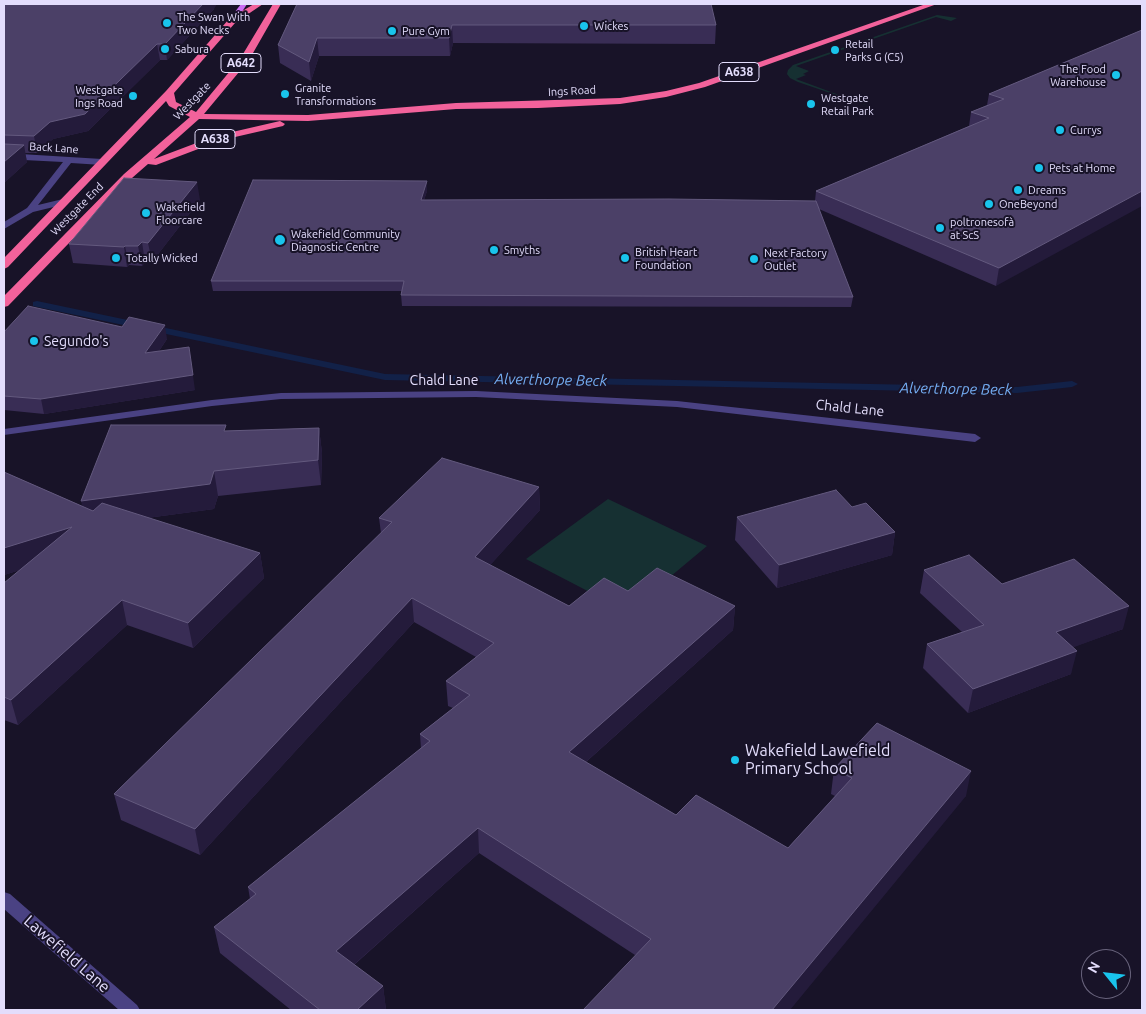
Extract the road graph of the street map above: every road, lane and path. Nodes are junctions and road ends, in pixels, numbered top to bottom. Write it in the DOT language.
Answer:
graph roads {
  1 [pos="244,4"];
  2 [pos="259,4"];
  3 [pos="277,4"];
  4 [pos="933,4"];
  5 [pos="232,21"];
  6 [pos="169,93"];
  7 [pos="197,116"];
  8 [pos="308,118"];
  9 [pos="131,133"];
  10 [pos="172,139"];
  11 [pos="4,156"];
  12 [pos="68,161"];
  13 [pos="102,162"];
  14 [pos="128,176"];
  15 [pos="63,202"];
  16 [pos="30,210"];
  17 [pos="4,226"];
  18 [pos="4,265"];
  19 [pos="4,303"];
  20 [pos="4,432"];
  21 [pos="975,438"];
  22 [pos="4,899"];
  23 [pos="131,1010"];
  1 -- 5 [label="main road, Westgate"];
  2 -- 5 [label="highway"];
  3 -- 7 [label="highway, Westgate / A642"];
  4 -- 8 [label="highway, Ings Road / A638"];
  5 -- 6 [label="highway, Westgate"];
  6 -- 7 [label="highway, A638"];
  6 -- 9 [label="highway, Westgate"];
  7 -- 8 [label="highway, Ings Road / A638"];
  7 -- 10 [label="highway, Westgate / A642"];
  8 -- 14 [label="highway, A638"];
  9 -- 13 [label="highway, Westgate End"];
  10 -- 14 [label="highway, Westgate End / A642"];
  11 -- 12 [label="street, Back Lane"];
  12 -- 13 [label="street, Back Lane"];
  12 -- 16 [label="street"];
  13 -- 15 [label="highway, Westgate End"];
  14 -- 19 [label="highway, Westgate End / A638"];
  15 -- 16 [label="street"];
  15 -- 18 [label="highway, Westgate End"];
  16 -- 17 [label="street"];
  20 -- 21 [label="street, Chald Lane"];
  22 -- 23 [label="street, Lawefield Lane"];
}
